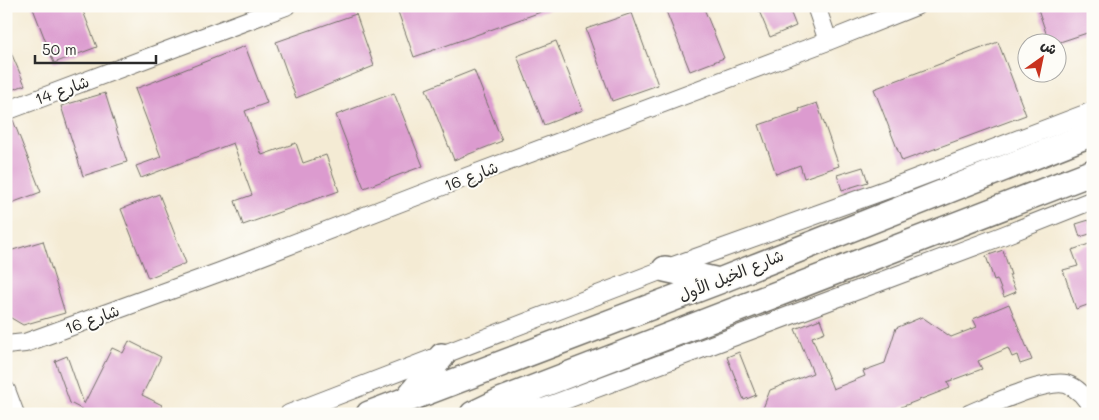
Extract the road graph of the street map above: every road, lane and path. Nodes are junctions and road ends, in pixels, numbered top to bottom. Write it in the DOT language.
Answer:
graph roads {
  1 [pos="286,6"];
  2 [pos="816,6"];
  3 [pos="916,6"];
  4 [pos="828,41"];
  5 [pos="6,111"];
  6 [pos="1093,111"];
  7 [pos="1093,133"];
  8 [pos="1090,170"];
  9 [pos="1093,200"];
  10 [pos="666,269"];
  11 [pos="719,281"];
  12 [pos="6,345"];
  13 [pos="442,356"];
  14 [pos="6,391"];
  15 [pos="407,399"];
  16 [pos="500,401"];
  17 [pos="1093,410"];
  18 [pos="15,414"];
  19 [pos="289,414"];
  20 [pos="369,414"];
  21 [pos="473,414"];
  22 [pos="969,414"];
  1 -- 5 [label="street, شارع 14"];
  2 -- 4 [label="street"];
  3 -- 4 [label="street, شارع 16"];
  4 -- 12 [label="street, شارع 16"];
  6 -- 10 [label="street"];
  7 -- 11 [label="main road, شارع الخيل الأول"];
  8 -- 16 [label="main road"];
  9 -- 16 [label="street"];
  10 -- 11 [label="main road"];
  10 -- 13 [label="street"];
  11 -- 15 [label="main road, شارع الخيل الأول"];
  13 -- 15 [label="main road"];
  13 -- 19 [label="street"];
  14 -- 18 [label="street"];
  15 -- 20 [label="main road, شارع الخيل الأول"];
  16 -- 21 [label="main road"];
  17 -- 22 [label="street"];
}
